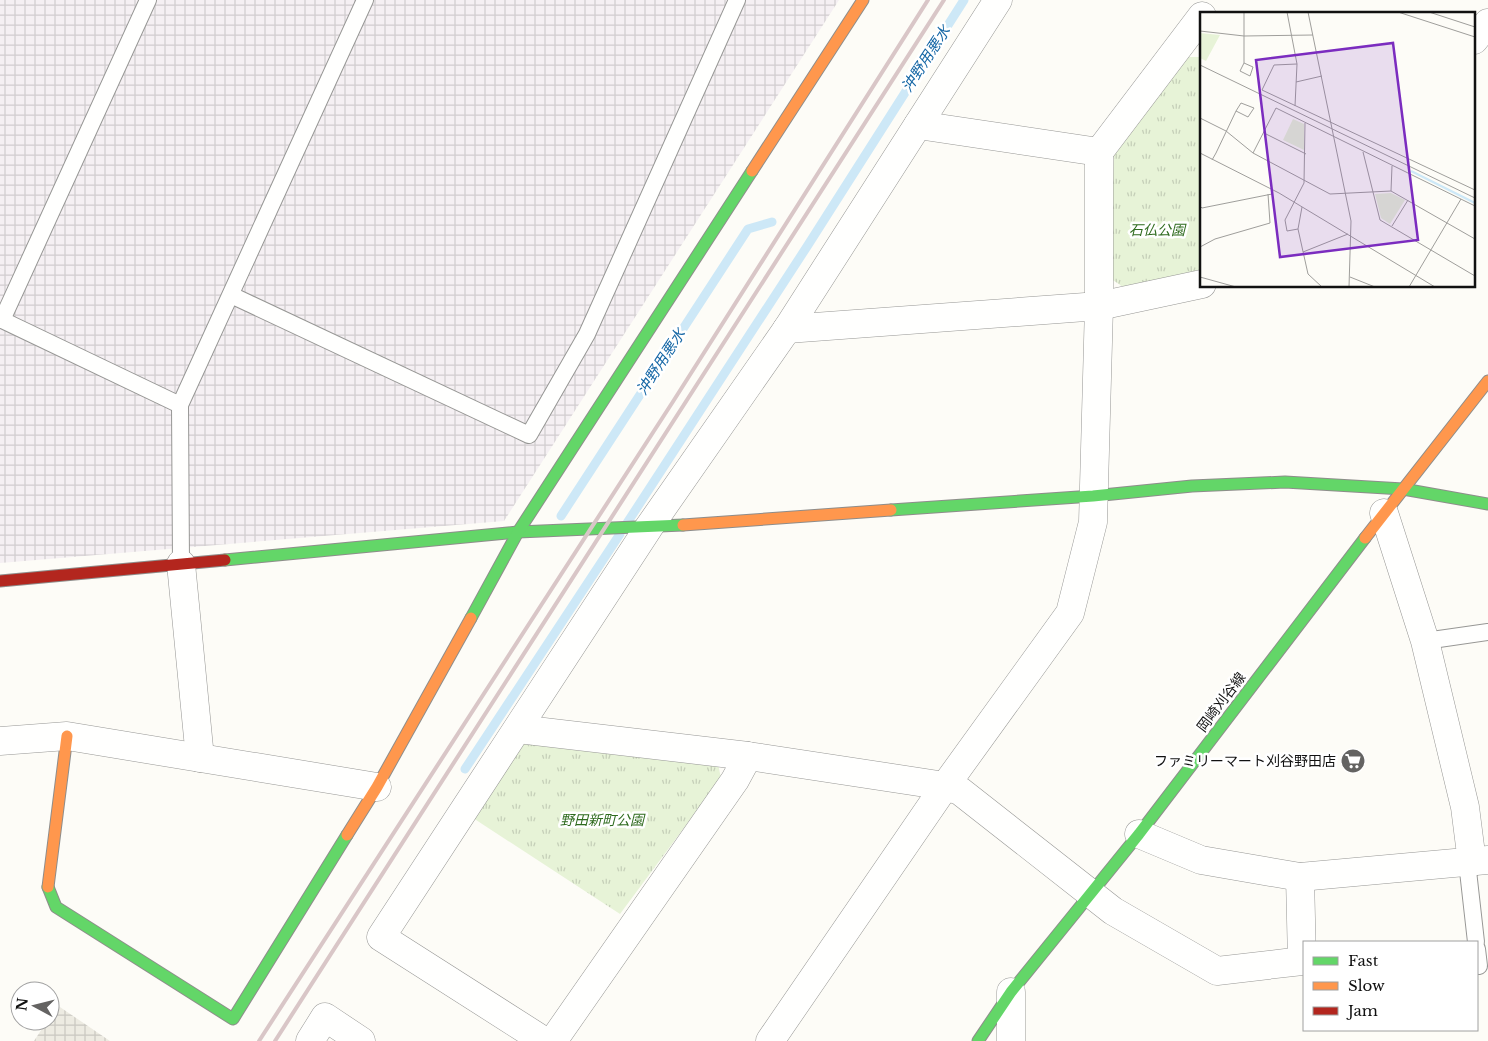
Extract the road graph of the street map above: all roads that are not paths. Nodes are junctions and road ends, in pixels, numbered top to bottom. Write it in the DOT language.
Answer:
graph roads {
  1 [pos="148,0"];
  2 [pos="365,0"];
  3 [pos="737,0"];
  4 [pos="863,0"];
  5 [pos="998,0"];
  6 [pos="1214,0"];
  7 [pos="1204,12"];
  8 [pos="1200,22"];
  9 [pos="1488,23"];
  10 [pos="1476,38"];
  11 [pos="1194,44"];
  12 [pos="918,125"];
  13 [pos="1098,152"];
  14 [pos="1200,284"];
  15 [pos="231,295"];
  16 [pos="1099,306"];
  17 [pos="1,320"];
  18 [pos="787,329"];
  19 [pos="1488,381"];
  20 [pos="180,405"];
  21 [pos="1403,489"];
  22 [pos="1093,496"];
  23 [pos="1488,504"];
  24 [pos="1384,513"];
  25 [pos="649,527"];
  26 [pos="518,532"];
  27 [pos="182,564"];
  28 [pos="0,581"];
  29 [pos="1488,632"];
  30 [pos="1425,642"];
  31 [pos="518,729"];
  32 [pos="67,736"];
  33 [pos="0,741"];
  34 [pos="748,756"];
  35 [pos="200,758"];
  36 [pos="946,786"];
  37 [pos="377,788"];
  38 [pos="1139,834"];
  39 [pos="1475,861"];
  40 [pos="1300,877"];
  41 [pos="1092,894"];
  42 [pos="1476,941"];
  43 [pos="1478,958"];
  44 [pos="1479,966"];
  45 [pos="1011,992"];
  46 [pos="310,1041"];
  47 [pos="361,1041"];
  48 [pos="544,1041"];
  49 [pos="553,1041"];
  50 [pos="770,1041"];
  51 [pos="978,1041"];
  52 [pos="1011,1041"];
  1 -- 17 [label="lane"];
  2 -- 15 [label="lane"];
  3 -- 15 [label="lane"];
  4 -- 26 [label="street"];
  5 -- 12 [label="street"];
  6 -- 7 [label="street"];
  8 -- 11 [label="street"];
  9 -- 10 [label="street"];
  11 -- 13 [label="street"];
  12 -- 13 [label="street"];
  12 -- 18 [label="street"];
  13 -- 16 [label="street"];
  14 -- 16 [label="street"];
  15 -- 20 [label="lane"];
  16 -- 18 [label="street"];
  16 -- 22 [label="street"];
  17 -- 20 [label="lane"];
  18 -- 25 [label="street"];
  19 -- 21 [label="street, 岡崎刈谷線"];
  20 -- 27 [label="lane"];
  21 -- 22 [label="street"];
  21 -- 23 [label="street"];
  21 -- 24 [label="street, 岡崎刈谷線"];
  22 -- 25 [label="street"];
  22 -- 36 [label="street"];
  24 -- 30 [label="street"];
  24 -- 38 [label="street, 岡崎刈谷線"];
  25 -- 26 [label="street"];
  25 -- 31 [label="street"];
  26 -- 27 [label="street"];
  26 -- 37 [label="street"];
  27 -- 28 [label="street"];
  27 -- 35 [label="street"];
  29 -- 30 [label="lane"];
  30 -- 39 [label="street"];
  31 -- 34 [label="street"];
  31 -- 48 [label="street"];
  32 -- 33 [label="street"];
  32 -- 35 [label="street"];
  32 -- 37 [label="street"];
  34 -- 36 [label="street"];
  34 -- 49 [label="street"];
  35 -- 37 [label="street"];
  36 -- 41 [label="street"];
  36 -- 50 [label="street"];
  38 -- 40 [label="street"];
  38 -- 41 [label="street, 岡崎刈谷線"];
  39 -- 40 [label="street"];
  39 -- 42 [label="lane"];
  40 -- 41 [label="street"];
  41 -- 45 [label="street, 岡崎刈谷線"];
  43 -- 44 [label="lane"];
  45 -- 51 [label="street, 岡崎刈谷線"];
  45 -- 52 [label="street"];
  46 -- 47 [label="street"];
}
